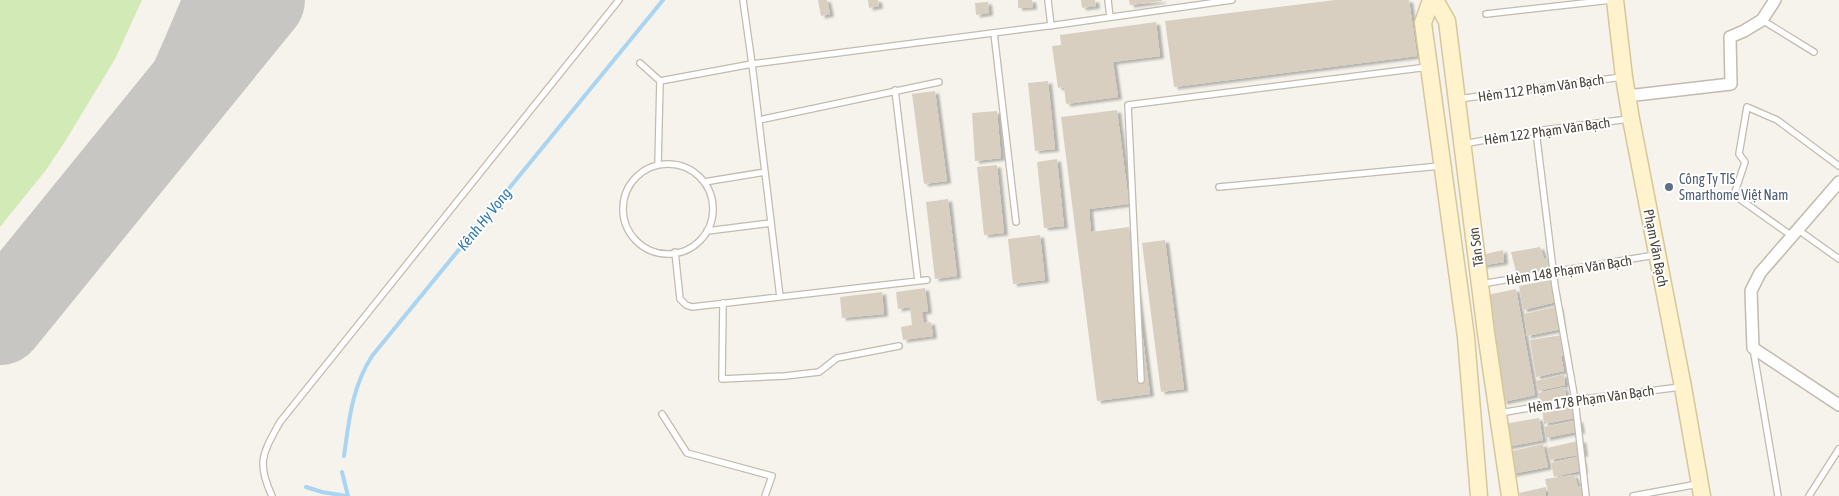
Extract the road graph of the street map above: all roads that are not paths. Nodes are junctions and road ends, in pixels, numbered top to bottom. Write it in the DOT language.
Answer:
graph roads {
  1 [pos="618,0"];
  2 [pos="742,0"];
  3 [pos="1048,0"];
  4 [pos="1108,0"];
  5 [pos="1232,0"];
  6 [pos="1431,0"];
  7 [pos="1435,0"];
  8 [pos="1611,0"];
  9 [pos="1615,0"];
  10 [pos="1775,0"];
  11 [pos="1486,14"];
  12 [pos="1110,17"];
  13 [pos="1762,20"];
  14 [pos="1051,26"];
  15 [pos="994,33"];
  16 [pos="1814,52"];
  17 [pos="640,63"];
  18 [pos="752,64"];
  19 [pos="1428,67"];
  20 [pos="1624,77"];
  21 [pos="660,81"];
  22 [pos="939,82"];
  23 [pos="895,90"];
  24 [pos="1627,96"];
  25 [pos="1458,99"];
  26 [pos="1631,119"];
  27 [pos="759,120"];
  28 [pos="1536,131"];
  29 [pos="1463,144"];
  30 [pos="658,165"];
  31 [pos="1442,166"];
  32 [pos="1839,166"];
  33 [pos="765,172"];
  34 [pos="704,182"];
  35 [pos="1219,187"];
  36 [pos="1838,187"];
  37 [pos="771,222"];
  38 [pos="1016,222"];
  39 [pos="708,231"];
  40 [pos="1794,232"];
  41 [pos="675,252"];
  42 [pos="1657,255"];
  43 [pos="1839,259"];
  44 [pos="1553,273"];
  45 [pos="927,280"];
  46 [pos="918,281"];
  47 [pos="1481,290"];
  48 [pos="780,297"];
  49 [pos="1462,299"];
  50 [pos="723,304"];
  51 [pos="1486,333"];
  52 [pos="1466,336"];
  53 [pos="899,346"];
  54 [pos="1753,348"];
  55 [pos="1142,380"];
  56 [pos="1684,387"];
  57 [pos="1575,400"];
  58 [pos="1839,405"];
  59 [pos="1499,413"];
  60 [pos="662,414"];
  61 [pos="1839,449"];
  62 [pos="1701,490"];
  63 [pos="272,496"];
  64 [pos="765,496"];
  65 [pos="1479,496"];
  66 [pos="1510,496"];
  67 [pos="1586,496"];
  68 [pos="1633,496"];
  69 [pos="1778,496"];
  70 [pos="1809,496"];
  1 -- 63 [label="lane"];
  2 -- 18 [label="lane"];
  3 -- 14 [label="lane"];
  4 -- 12 [label="lane"];
  5 -- 12 [label="lane"];
  6 -- 19 [label="street, Tân Sơn"];
  7 -- 25 [label="street, Tân Sơn"];
  8 -- 11 [label="lane"];
  9 -- 20 [label="street, Phạm Văn Bạch"];
  10 -- 13 [label="street"];
  12 -- 14 [label="lane"];
  13 -- 16 [label="lane"];
  13 -- 24 [label="street"];
  14 -- 15 [label="lane"];
  15 -- 18 [label="lane"];
  15 -- 38 [label="lane"];
  17 -- 21 [label="lane"];
  18 -- 21 [label="lane"];
  18 -- 27 [label="lane"];
  19 -- 31 [label="street, Tân Sơn"];
  19 -- 55 [label="lane"];
  20 -- 24 [label="street, Phạm Văn Bạch"];
  20 -- 25 [label="lane, Hẻm 112 Phạm Văn Bạch"];
  21 -- 30 [label="lane"];
  22 -- 23 [label="lane"];
  23 -- 27 [label="lane"];
  23 -- 46 [label="lane"];
  24 -- 26 [label="street, Phạm Văn Bạch"];
  25 -- 29 [label="street, Tân Sơn"];
  26 -- 28 [label="lane, Hẻm 122 Phạm Văn Bạch"];
  26 -- 42 [label="street, Phạm Văn Bạch"];
  27 -- 33 [label="lane"];
  28 -- 29 [label="lane, Hẻm 122 Phạm Văn Bạch"];
  28 -- 44 [label="lane"];
  29 -- 47 [label="street, Tân Sơn"];
  30 -- 34 [label="lane"];
  30 -- 41 [label="lane"];
  31 -- 35 [label="lane"];
  31 -- 49 [label="street, Tân Sơn"];
  32 -- 40 [label="lane"];
  33 -- 34 [label="lane"];
  33 -- 37 [label="lane"];
  34 -- 39 [label="lane"];
  36 -- 40 [label="street"];
  37 -- 39 [label="lane"];
  37 -- 48 [label="lane"];
  39 -- 41 [label="lane"];
  40 -- 43 [label="lane"];
  40 -- 54 [label="street"];
  41 -- 50 [label="lane"];
  42 -- 44 [label="lane, Hẻm 148 Phạm Văn Bạch"];
  42 -- 56 [label="street, Phạm Văn Bạch"];
  44 -- 47 [label="lane, Hẻm 148 Phạm Văn Bạch"];
  44 -- 57 [label="lane"];
  45 -- 46 [label="lane"];
  46 -- 48 [label="lane"];
  47 -- 49 [label="street"];
  47 -- 51 [label="street, Tân Sơn"];
  48 -- 50 [label="lane"];
  49 -- 52 [label="street, Tân Sơn"];
  50 -- 53 [label="lane"];
  51 -- 52 [label="street"];
  51 -- 59 [label="street, Tân Sơn"];
  52 -- 65 [label="street, Tân Sơn"];
  54 -- 58 [label="street"];
  54 -- 69 [label="lane"];
  56 -- 57 [label="lane, Hẻm 178 Phạm Văn Bạch"];
  56 -- 62 [label="street, Phạm Văn Bạch"];
  57 -- 59 [label="lane, Hẻm 178 Phạm Văn Bạch"];
  57 -- 67 [label="lane"];
  59 -- 66 [label="street, Tân Sơn"];
  60 -- 64 [label="lane"];
  61 -- 70 [label="lane"];
  62 -- 68 [label="lane"];
}
